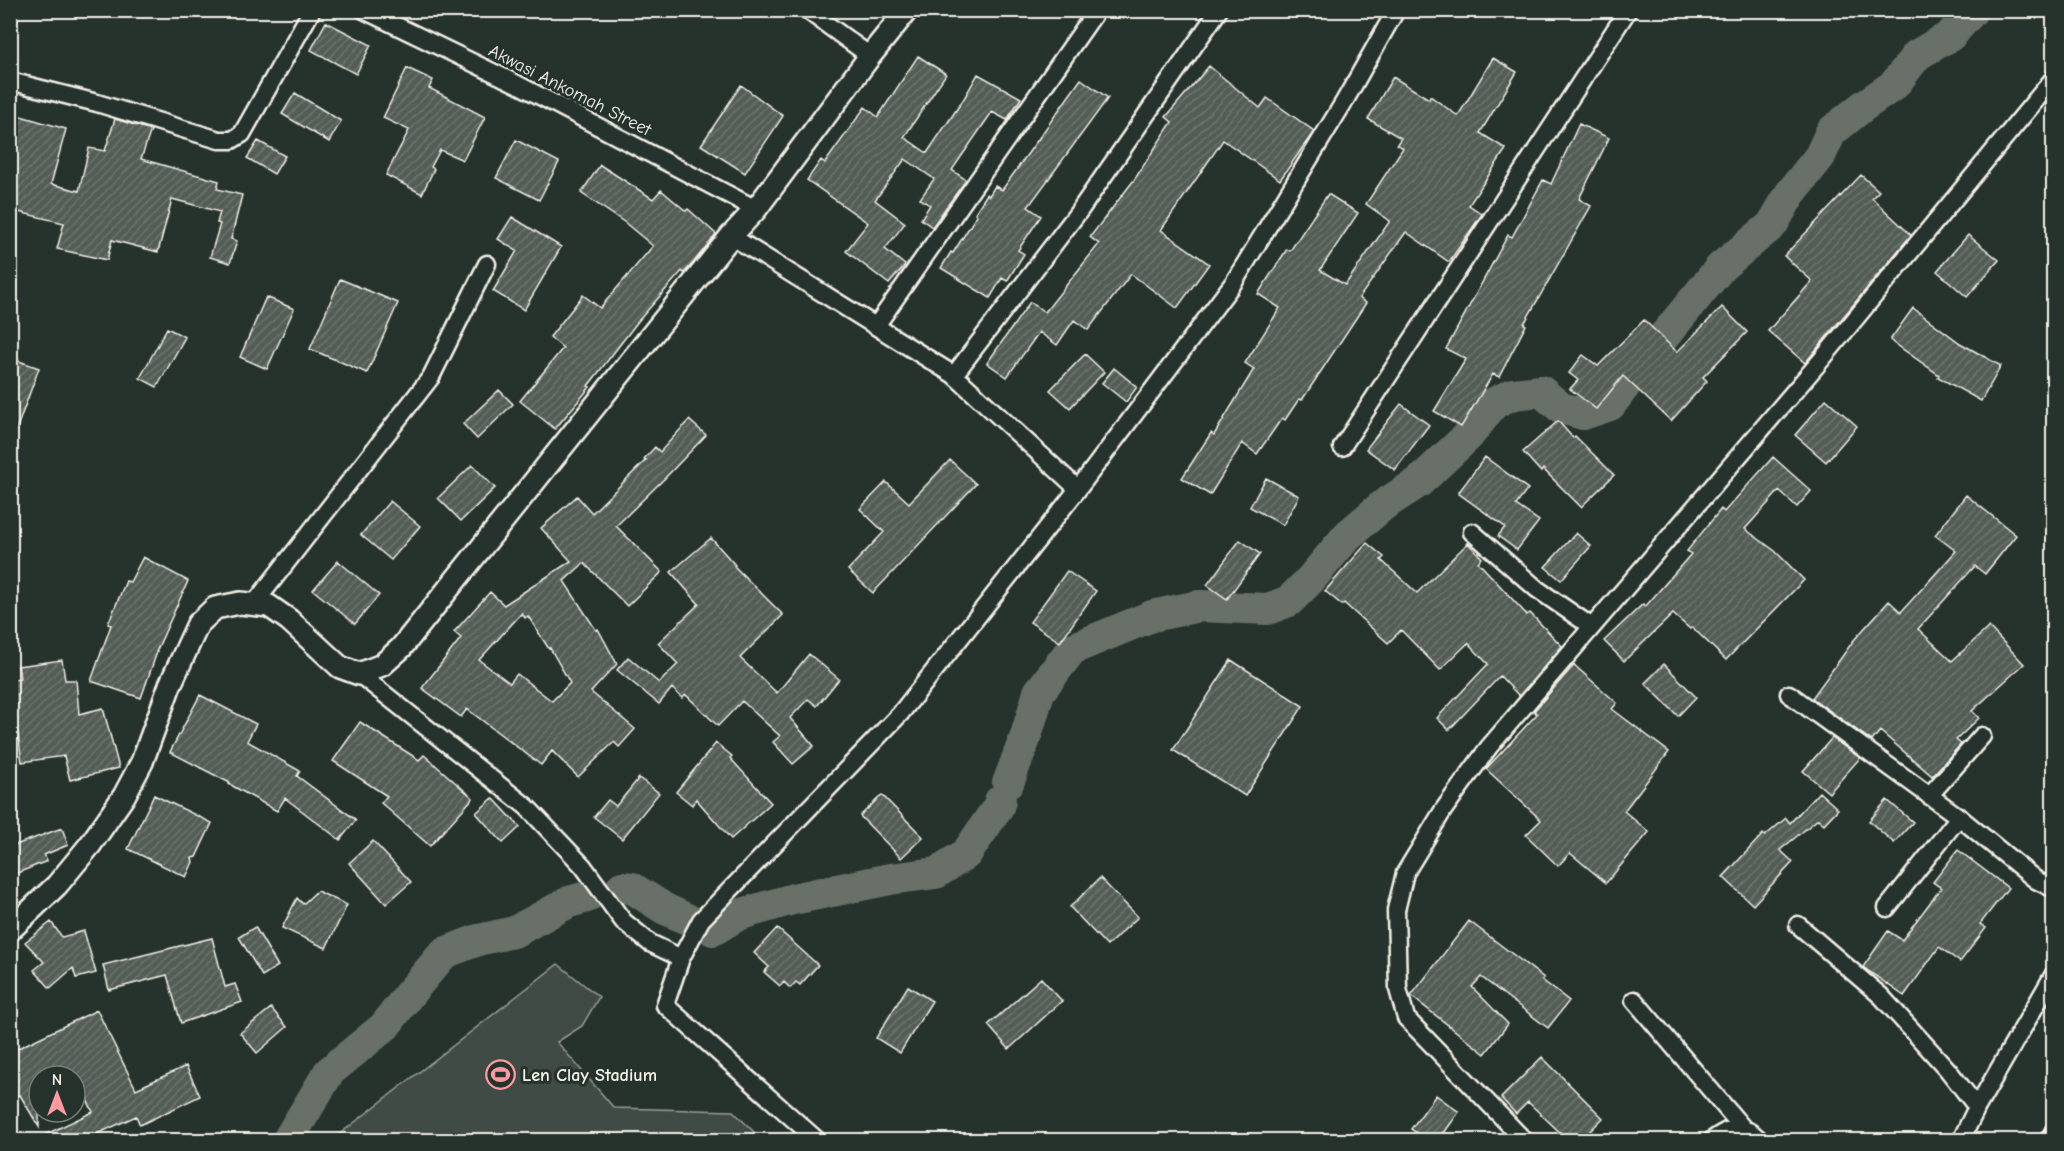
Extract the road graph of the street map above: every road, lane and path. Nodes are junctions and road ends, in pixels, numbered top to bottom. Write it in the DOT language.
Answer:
graph roads {
  1 [pos="312,10"];
  2 [pos="364,10"];
  3 [pos="807,10"];
  4 [pos="907,10"];
  5 [pos="1097,10"];
  6 [pos="1219,10"];
  7 [pos="1396,10"];
  8 [pos="1628,10"];
  9 [pos="870,56"];
  10 [pos="2054,78"];
  11 [pos="10,81"];
  12 [pos="756,209"];
  13 [pos="731,236"];
  14 [pos="486,264"];
  15 [pos="876,326"];
  16 [pos="954,375"];
  17 [pos="1342,447"];
  18 [pos="1078,489"];
  19 [pos="1472,532"];
  20 [pos="254,604"];
  21 [pos="1592,627"];
  22 [pos="359,674"];
  23 [pos="1789,694"];
  24 [pos="1982,736"];
  25 [pos="1929,796"];
  26 [pos="1959,817"];
  27 [pos="2054,888"];
  28 [pos="1887,908"];
  29 [pos="1798,925"];
  30 [pos="10,930"];
  31 [pos="681,958"];
  32 [pos="2054,974"];
  33 [pos="1634,1000"];
  34 [pos="1977,1107"];
  35 [pos="1742,1127"];
  36 [pos="817,1140"];
  37 [pos="1524,1140"];
  38 [pos="1712,1140"];
  39 [pos="1760,1140"];
  40 [pos="1961,1140"];
  1 -- 11 [label="street"];
  2 -- 12 [label="street, Akwasi Ankomah Street"];
  3 -- 9 [label="street"];
  4 -- 9 [label="street"];
  5 -- 15 [label="street"];
  6 -- 16 [label="street"];
  7 -- 18 [label="street"];
  8 -- 17 [label="street"];
  9 -- 12 [label="street"];
  10 -- 21 [label="street"];
  12 -- 13 [label="street"];
  13 -- 15 [label="street"];
  13 -- 22 [label="street"];
  14 -- 20 [label="street"];
  15 -- 16 [label="street"];
  16 -- 18 [label="street"];
  18 -- 31 [label="street"];
  19 -- 21 [label="street"];
  20 -- 22 [label="street"];
  20 -- 30 [label="street"];
  21 -- 37 [label="street"];
  22 -- 31 [label="street"];
  23 -- 25 [label="street"];
  24 -- 25 [label="street"];
  25 -- 26 [label="street"];
  26 -- 27 [label="street"];
  26 -- 28 [label="street"];
  29 -- 34 [label="street"];
  31 -- 36 [label="street"];
  32 -- 34 [label="street"];
  33 -- 35 [label="street"];
  34 -- 40 [label="street"];
  35 -- 38 [label="street"];
  35 -- 39 [label="street"];
}
